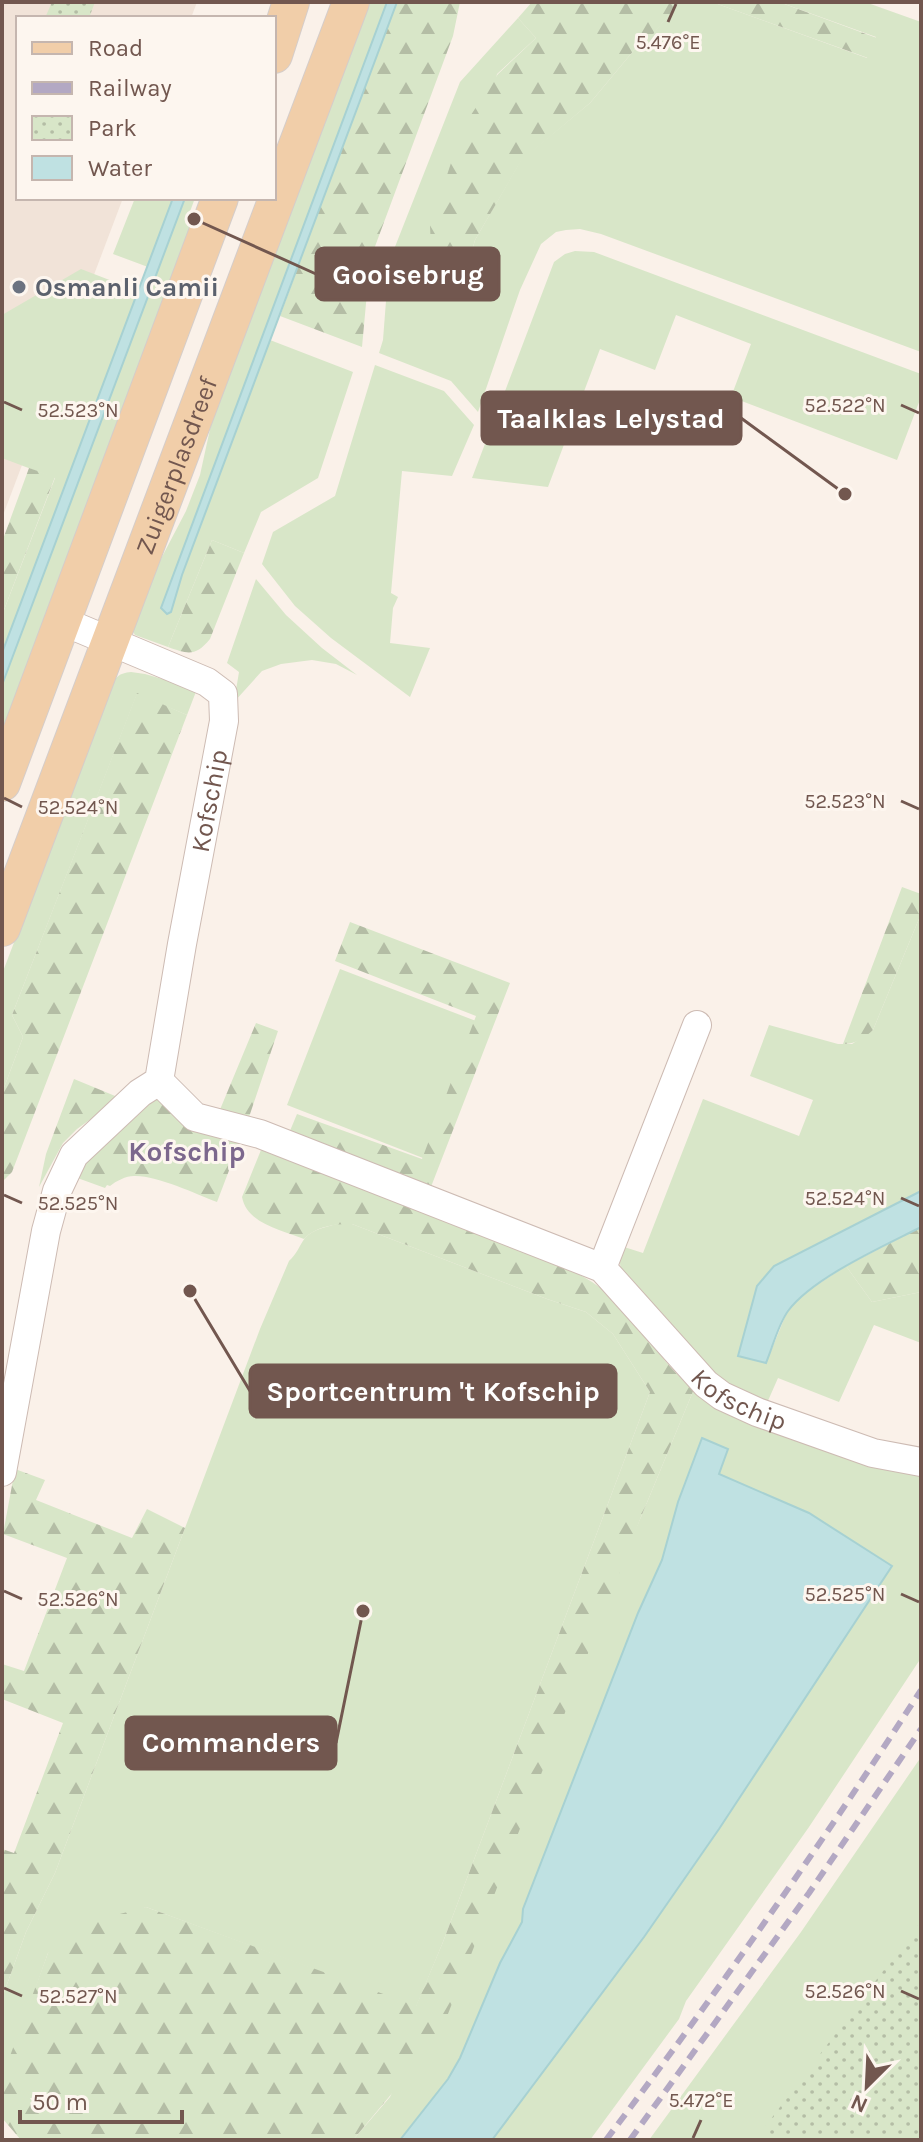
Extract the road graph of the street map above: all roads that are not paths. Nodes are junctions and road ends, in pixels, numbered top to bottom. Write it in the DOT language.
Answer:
graph roads {
  1 [pos="291,2"];
  2 [pos="351,2"];
  3 [pos="276,49"];
  4 [pos="219,200"];
  5 [pos="62,621"];
  6 [pos="111,641"];
  7 [pos="2,783"];
  8 [pos="2,928"];
  9 [pos="697,1025"];
  10 [pos="159,1081"];
  11 [pos="602,1268"];
  12 [pos="921,1462"];
  13 [pos="2,1472"];
  1 -- 3 [label="main road"];
  2 -- 6 [label="main road, Zuigerplasdreef"];
  4 -- 5 [label="main road, Zuigerplasdreef"];
  5 -- 6 [label="street, Kofschip"];
  5 -- 7 [label="main road, Zuigerplasdreef"];
  6 -- 8 [label="main road, Zuigerplasdreef"];
  6 -- 10 [label="street, Kofschip"];
  9 -- 11 [label="street"];
  10 -- 11 [label="street, Kofschip"];
  10 -- 13 [label="street"];
  11 -- 12 [label="street, Kofschip"];
}
